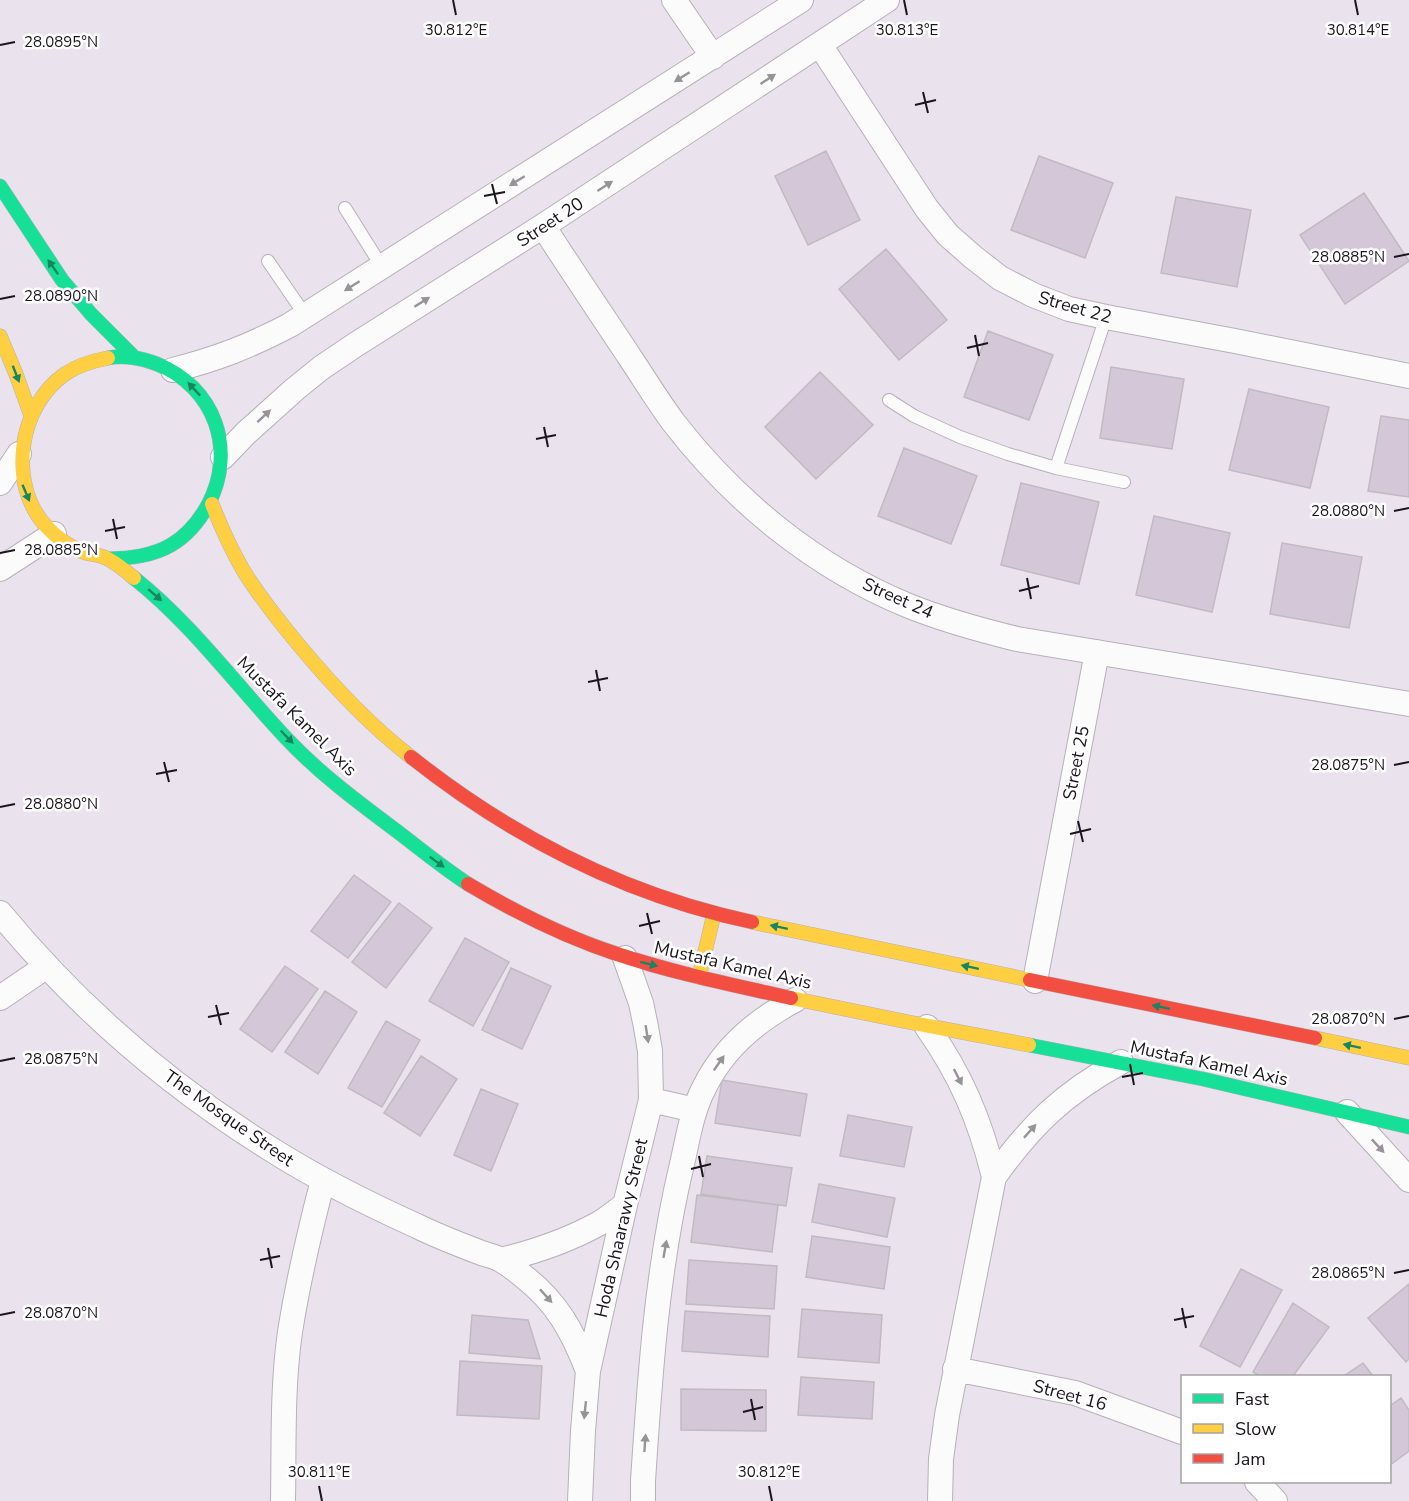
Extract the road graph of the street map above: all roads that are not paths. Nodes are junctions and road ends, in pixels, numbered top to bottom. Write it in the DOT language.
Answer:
graph roads {
  1 [pos="674,0"];
  2 [pos="801,0"];
  3 [pos="887,0"];
  4 [pos="820,45"];
  5 [pos="713,57"];
  6 [pos="0,186"];
  7 [pos="345,208"];
  8 [pos="543,226"];
  9 [pos="268,261"];
  10 [pos="381,267"];
  11 [pos="305,315"];
  12 [pos="1106,317"];
  13 [pos="0,336"];
  14 [pos="134,357"];
  15 [pos="173,370"];
  16 [pos="1409,376"];
  17 [pos="889,400"];
  18 [pos="30,413"];
  19 [pos="19,454"];
  20 [pos="223,457"];
  21 [pos="1056,468"];
  22 [pos="1124,482"];
  23 [pos="0,483"];
  24 [pos="212,504"];
  25 [pos="54,534"];
  26 [pos="109,559"];
  27 [pos="0,569"];
  28 [pos="1097,652"];
  29 [pos="1409,704"];
  30 [pos="0,913"];
  31 [pos="714,914"];
  32 [pos="625,958"];
  33 [pos="47,966"];
  34 [pos="699,977"];
  35 [pos="1035,981"];
  36 [pos="0,998"];
  37 [pos="795,999"];
  38 [pos="927,1027"];
  39 [pos="1409,1058"];
  40 [pos="1121,1062"];
  41 [pos="651,1100"];
  42 [pos="695,1110"];
  43 [pos="1347,1112"];
  44 [pos="1409,1127"];
  45 [pos="994,1177"];
  46 [pos="323,1180"];
  47 [pos="1409,1180"];
  48 [pos="625,1205"];
  49 [pos="501,1260"];
  50 [pos="955,1369"];
  51 [pos="588,1371"];
  52 [pos="1181,1432"];
  53 [pos="1258,1483"];
  54 [pos="283,1501"];
  55 [pos="580,1501"];
  56 [pos="644,1501"];
  57 [pos="940,1501"];
  58 [pos="1275,1501"];
  1 -- 5 [label="street"];
  2 -- 5 [label="street"];
  3 -- 4 [label="street, Street 20"];
  8 -- 4 [label="street, Street 20, one-way"];
  4 -- 12 [label="street, Street 22"];
  5 -- 10 [label="street, one-way"];
  14 -- 6 [label="street, one-way"];
  7 -- 10 [label="lane"];
  20 -- 8 [label="street, Street 20, one-way"];
  8 -- 28 [label="street, Street 24"];
  9 -- 11 [label="lane"];
  10 -- 11 [label="street, one-way"];
  11 -- 15 [label="street"];
  12 -- 16 [label="street, Street 22"];
  12 -- 21 [label="lane"];
  13 -- 18 [label="street, one-way"];
  14 -- 15 [label="street"];
  14 -- 18 [label="street"];
  20 -- 15 [label="street, one-way"];
  17 -- 21 [label="lane"];
  18 -- 19 [label="street"];
  19 -- 23 [label="street"];
  19 -- 25 [label="street, one-way"];
  20 -- 24 [label="street"];
  21 -- 22 [label="lane"];
  24 -- 26 [label="street"];
  24 -- 31 [label="street"];
  25 -- 26 [label="street"];
  25 -- 27 [label="street"];
  26 -- 32 [label="street, Mustafa Kamel Axis, one-way"];
  28 -- 29 [label="street, Street 24"];
  28 -- 35 [label="street, Street 25"];
  30 -- 33 [label="street, The Mosque Street"];
  31 -- 34 [label="street"];
  35 -- 31 [label="street, one-way"];
  32 -- 34 [label="street, Mustafa Kamel Axis, one-way"];
  32 -- 41 [label="street, Hoda Shaarawy Street, one-way"];
  33 -- 36 [label="street"];
  33 -- 46 [label="street, The Mosque Street"];
  34 -- 37 [label="street, Mustafa Kamel Axis"];
  39 -- 35 [label="street, one-way"];
  37 -- 38 [label="street, Mustafa Kamel Axis"];
  42 -- 37 [label="street, one-way"];
  38 -- 40 [label="street, Mustafa Kamel Axis"];
  38 -- 45 [label="street, one-way"];
  40 -- 43 [label="street, Mustafa Kamel Axis"];
  45 -- 40 [label="street, one-way"];
  41 -- 42 [label="street"];
  41 -- 48 [label="street, Hoda Shaarawy Street"];
  56 -- 42 [label="street, one-way"];
  43 -- 44 [label="street, Mustafa Kamel Axis"];
  43 -- 47 [label="street, one-way"];
  45 -- 50 [label="street"];
  46 -- 49 [label="street, The Mosque Street"];
  46 -- 54 [label="street"];
  48 -- 49 [label="street"];
  48 -- 51 [label="street, Hoda Shaarawy Street"];
  49 -- 51 [label="street, The Mosque Street, one-way"];
  50 -- 52 [label="street, Street 16"];
  50 -- 57 [label="street"];
  51 -- 55 [label="street, Hoda Shaarawy Street, one-way"];
  53 -- 58 [label="street"];
}
